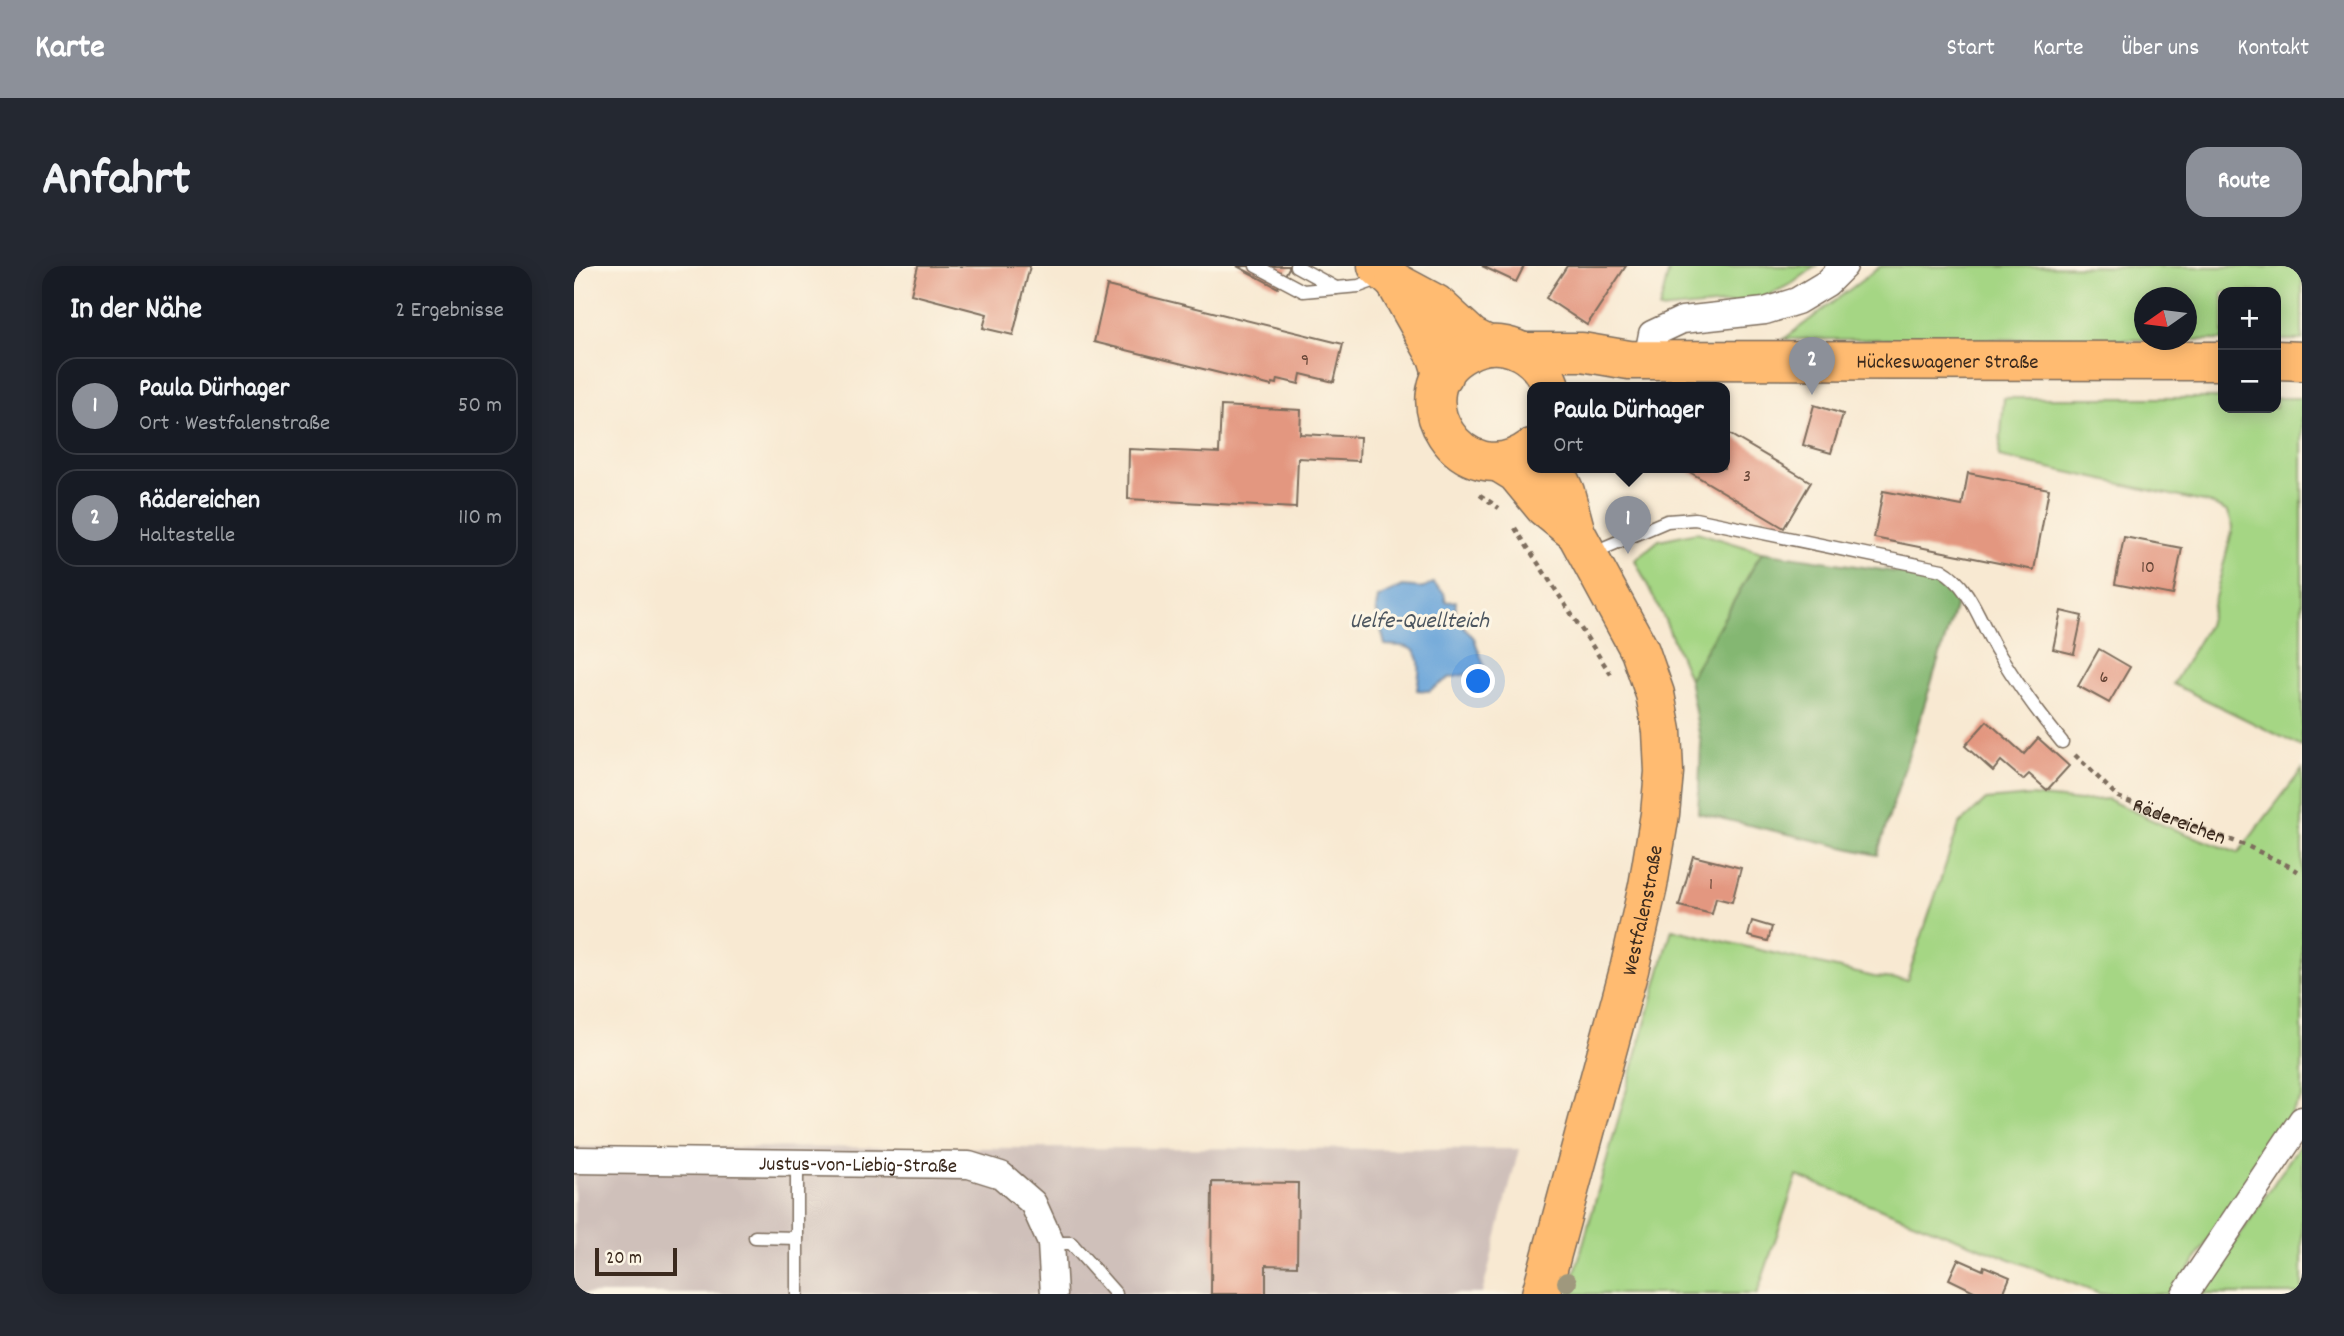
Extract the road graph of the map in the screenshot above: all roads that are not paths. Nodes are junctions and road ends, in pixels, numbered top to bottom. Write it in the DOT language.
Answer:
graph roads {
  1 [pos="1256,266"];
  2 [pos="1296,266"];
  3 [pos="1844,266"];
  4 [pos="1387,275"];
  5 [pos="1336,289"];
  6 [pos="1506,349"];
  7 [pos="1638,360"];
  8 [pos="2281,360"];
  9 [pos="2218,361"];
  10 [pos="2302,361"];
  11 [pos="1443,376"];
  12 [pos="1549,382"];
  13 [pos="1573,382"];
  14 [pos="1515,455"];
  15 [pos="1556,473"];
  16 [pos="1582,544"];
  17 [pos="2062,743"];
  18 [pos="2302,1119"];
  19 [pos="574,1160"];
  20 [pos="797,1163"];
  21 [pos="755,1237"];
  22 [pos="797,1238"];
  23 [pos="1051,1244"];
  24 [pos="797,1294"];
  25 [pos="1054,1294"];
  26 [pos="1116,1294"];
  27 [pos="1541,1294"];
  28 [pos="2185,1294"];
  1 -- 5 [label="lane"];
  2 -- 5 [label="lane"];
  3 -- 7 [label="street"];
  4 -- 5 [label="lane"];
  4 -- 6 [label="main road"];
  4 -- 11 [label="main road"];
  6 -- 7 [label="main road, Hückeswagener Straße"];
  6 -- 11 [label="main road"];
  6 -- 12 [label="main road"];
  7 -- 9 [label="main road, Hückeswagener Straße"];
  7 -- 13 [label="main road, Hückeswagener Straße"];
  8 -- 10 [label="main road"];
  11 -- 14 [label="main road"];
  14 -- 16 [label="main road, Westfalenstraße"];
  15 -- 16 [label="main road, Westfalenstraße"];
  16 -- 17 [label="lane"];
  16 -- 27 [label="main road, Westfalenstraße"];
  18 -- 28 [label="street"];
  19 -- 20 [label="street, Justus-von-Liebig-Straße"];
  20 -- 22 [label="lane"];
  20 -- 23 [label="street, Justus-von-Liebig-Straße"];
  21 -- 22 [label="lane"];
  22 -- 24 [label="lane"];
  23 -- 25 [label="street, Justus-von-Liebig-Straße"];
  23 -- 26 [label="lane"];
}
